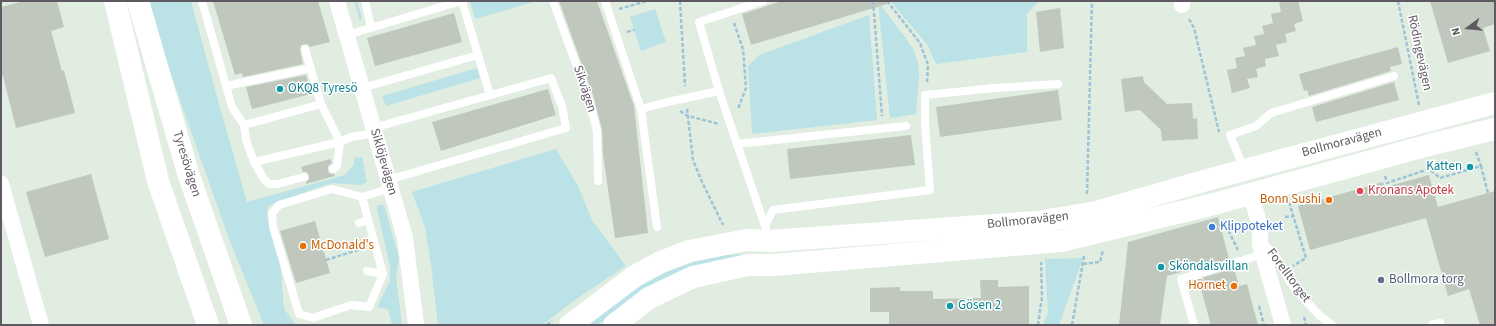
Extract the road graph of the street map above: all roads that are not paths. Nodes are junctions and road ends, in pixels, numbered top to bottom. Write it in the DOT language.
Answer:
graph roads {
  1 [pos="115,1"];
  2 [pos="138,1"];
  3 [pos="202,1"];
  4 [pos="337,1"];
  5 [pos="364,1"];
  6 [pos="462,1"];
  7 [pos="553,1"];
  8 [pos="605,1"];
  9 [pos="763,1"];
  10 [pos="371,27"];
  11 [pos="347,35"];
  12 [pos="305,49"];
  13 [pos="478,55"];
  14 [pos="311,68"];
  15 [pos="1394,76"];
  16 [pos="1058,84"];
  17 [pos="226,86"];
  18 [pos="362,88"];
  19 [pos="719,91"];
  20 [pos="490,95"];
  21 [pos="1495,102"];
  22 [pos="321,104"];
  23 [pos="641,109"];
  24 [pos="244,125"];
  25 [pos="906,126"];
  26 [pos="1495,129"];
  27 [pos="374,130"];
  28 [pos="340,142"];
  29 [pos="737,144"];
  30 [pos="254,162"];
  31 [pos="333,169"];
  32 [pos="1244,170"];
  33 [pos="304,177"];
  34 [pos="598,181"];
  35 [pos="1,184"];
  36 [pos="390,184"];
  37 [pos="1251,194"];
  38 [pos="362,197"];
  39 [pos="368,220"];
  40 [pos="359,223"];
  41 [pos="656,226"];
  42 [pos="767,233"];
  43 [pos="1262,249"];
  44 [pos="774,265"];
  45 [pos="367,271"];
  46 [pos="383,274"];
  47 [pos="41,325"];
  48 [pos="208,325"];
  49 [pos="241,325"];
  50 [pos="416,325"];
  51 [pos="570,325"];
  52 [pos="614,325"];
  53 [pos="1194,325"];
  54 [pos="1283,325"];
  55 [pos="1332,325"];
  1 -- 48 [label="street"];
  2 -- 49 [label="street, Tyresövägen"];
  3 -- 17 [label="lane"];
  4 -- 11 [label="street, Siklöjevägen"];
  5 -- 10 [label="lane"];
  6 -- 10 [label="lane"];
  6 -- 13 [label="lane"];
  7 -- 34 [label="lane, Sikvägen"];
  8 -- 23 [label="lane"];
  9 -- 19 [label="lane"];
  10 -- 11 [label="lane"];
  11 -- 18 [label="street, Siklöjevägen"];
  12 -- 14 [label="lane"];
  13 -- 18 [label="lane"];
  13 -- 20 [label="lane"];
  14 -- 17 [label="lane"];
  14 -- 22 [label="lane"];
  15 -- 32 [label="lane"];
  16 -- 42 [label="lane"];
  17 -- 24 [label="lane"];
  18 -- 27 [label="street, Siklöjevägen"];
  19 -- 23 [label="lane"];
  19 -- 29 [label="lane"];
  20 -- 27 [label="lane"];
  20 -- 36 [label="lane"];
  21 -- 32 [label="street, Bollmoravägen"];
  22 -- 24 [label="lane"];
  22 -- 28 [label="lane"];
  23 -- 41 [label="lane"];
  24 -- 30 [label="lane"];
  25 -- 29 [label="lane"];
  26 -- 37 [label="street, Bollmoravägen"];
  27 -- 28 [label="lane"];
  27 -- 36 [label="street, Siklöjevägen"];
  28 -- 30 [label="lane"];
  28 -- 31 [label="lane"];
  29 -- 42 [label="lane"];
  30 -- 33 [label="lane"];
  32 -- 37 [label="street"];
  32 -- 42 [label="street, Bollmoravägen"];
  35 -- 47 [label="street"];
  36 -- 38 [label="lane"];
  36 -- 50 [label="street, Siklöjevägen"];
  37 -- 43 [label="street"];
  37 -- 44 [label="street, Bollmoravägen"];
  38 -- 39 [label="lane"];
  38 -- 46 [label="lane"];
  39 -- 40 [label="lane"];
  39 -- 46 [label="lane"];
  42 -- 44 [label="street"];
  42 -- 51 [label="street, Bollmoravägen"];
  43 -- 53 [label="lane"];
  43 -- 54 [label="street"];
  43 -- 55 [label="lane, Forelltorget"];
  44 -- 52 [label="street, Bollmoravägen"];
  45 -- 46 [label="lane"];
}
